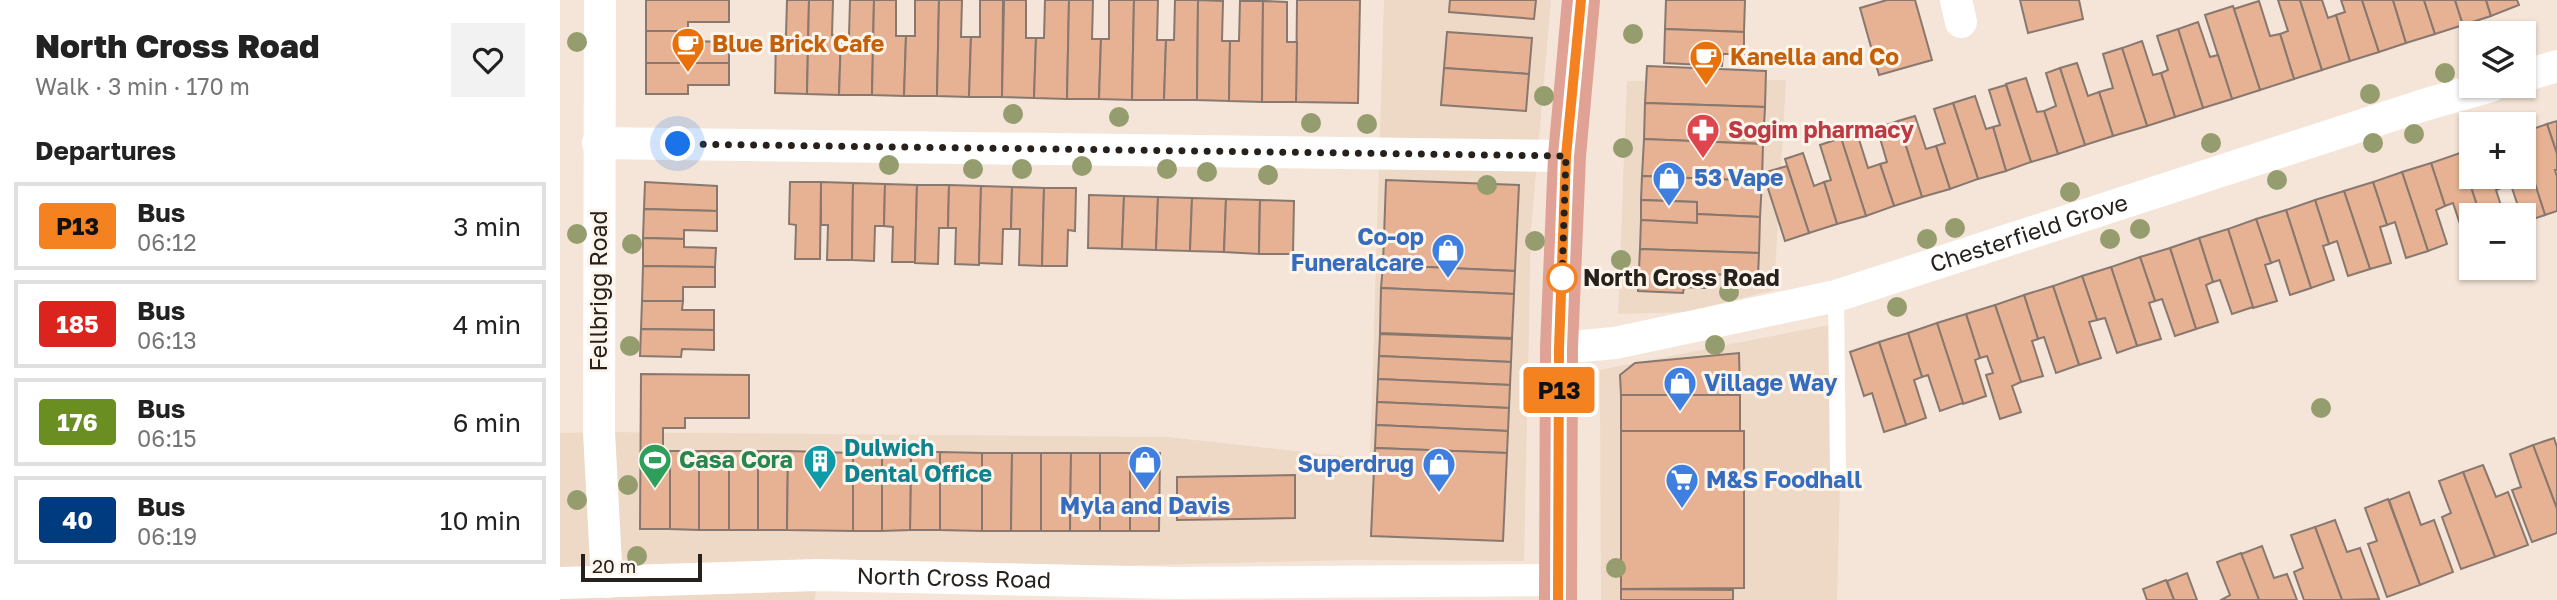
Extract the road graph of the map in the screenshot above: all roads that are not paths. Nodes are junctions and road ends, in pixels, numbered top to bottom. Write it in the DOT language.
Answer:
graph roads {
  1 [pos="600,0"];
  2 [pos="1581,0"];
  3 [pos="2557,66"];
  4 [pos="2536,72"];
  5 [pos="2459,96"];
  6 [pos="598,142"];
  7 [pos="1566,156"];
  8 [pos="1836,296"];
  9 [pos="1559,348"];
  10 [pos="1838,475"];
  11 [pos="607,582"];
  12 [pos="560,583"];
  13 [pos="817,588"];
  14 [pos="1558,590"];
  15 [pos="1177,591"];
  1 -- 6 [label="street, Fellbrigg Road"];
  2 -- 7 [label="main road"];
  3 -- 4 [label="street"];
  5 -- 8 [label="street, Chesterfield Grove"];
  6 -- 7 [label="street"];
  6 -- 11 [label="street, Fellbrigg Road"];
  7 -- 9 [label="main road"];
  8 -- 9 [label="street, Chesterfield Grove"];
  8 -- 10 [label="lane"];
  9 -- 14 [label="main road"];
  11 -- 12 [label="street, North Cross Road"];
  11 -- 13 [label="street, North Cross Road"];
  13 -- 15 [label="street, North Cross Road"];
  14 -- 15 [label="street, North Cross Road"];
}
